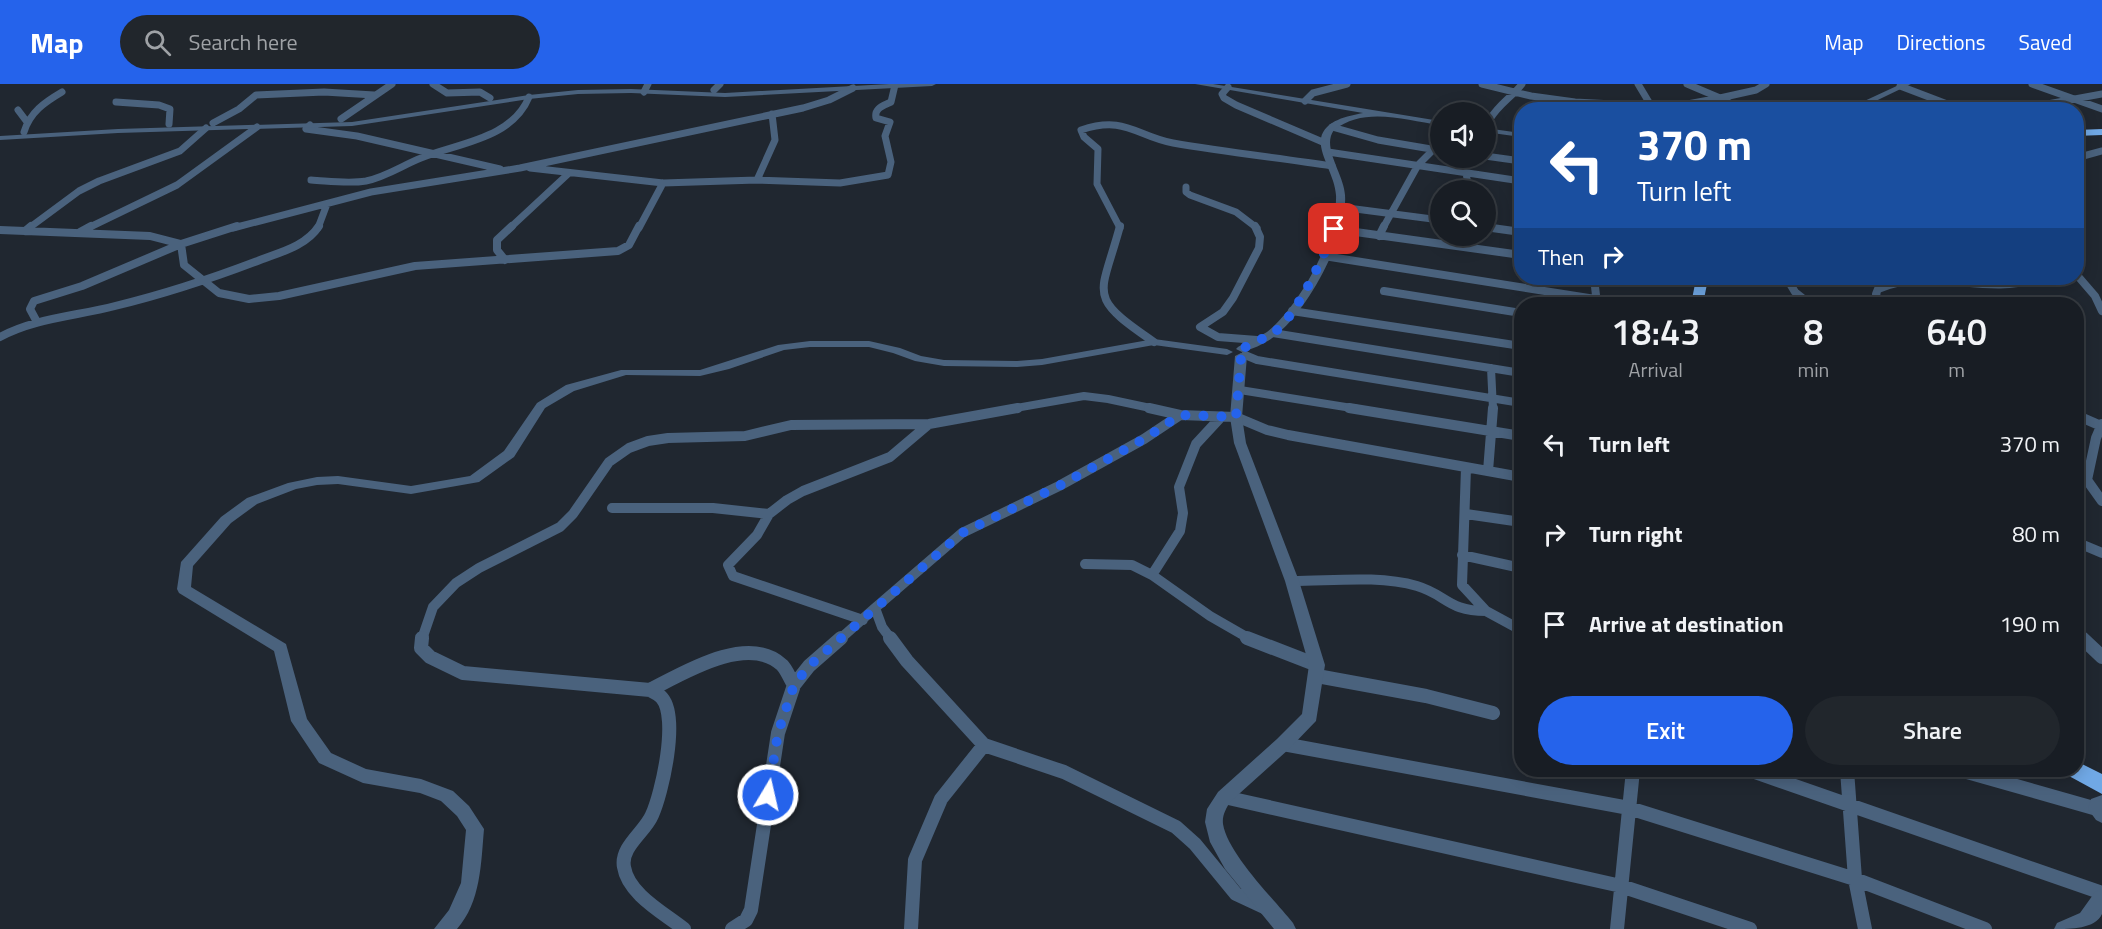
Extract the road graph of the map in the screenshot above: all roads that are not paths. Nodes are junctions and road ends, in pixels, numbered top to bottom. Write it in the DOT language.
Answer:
graph roads {
  1 [pos="392,84"];
  2 [pos="433,84"];
  3 [pos="843,84"];
  4 [pos="932,84"];
  5 [pos="1199,84"];
  6 [pos="1328,84"];
  7 [pos="1347,84"];
  8 [pos="1482,84"];
  9 [pos="1638,84"];
  10 [pos="1687,84"];
  11 [pos="1766,84"];
  12 [pos="2032,84"];
  13 [pos="895,85"];
  14 [pos="1519,85"];
  15 [pos="1903,85"];
  16 [pos="1232,86"];
  17 [pos="647,87"];
  18 [pos="717,87"];
  19 [pos="1335,87"];
  20 [pos="853,88"];
  21 [pos="62,92"];
  22 [pos="1515,93"];
  23 [pos="2102,94"];
  24 [pos="374,95"];
  25 [pos="529,97"];
  26 [pos="490,98"];
  27 [pos="1720,98"];
  28 [pos="2074,98"];
  29 [pos="1306,99"];
  30 [pos="116,102"];
  31 [pos="1581,102"];
  32 [pos="1648,102"];
  33 [pos="1698,102"];
  34 [pos="1728,102"];
  35 [pos="1866,102"];
  36 [pos="1944,102"];
  37 [pos="2054,102"];
  38 [pos="1496,109"];
  39 [pos="2102,109"];
  40 [pos="18,110"];
  41 [pos="1372,113"];
  42 [pos="772,114"];
  43 [pos="341,119"];
  44 [pos="1430,119"];
  45 [pos="1430,120"];
  46 [pos="27,122"];
  47 [pos="169,124"];
  48 [pos="310,125"];
  49 [pos="210,126"];
  50 [pos="257,127"];
  51 [pos="1332,127"];
  52 [pos="1496,128"];
  53 [pos="1496,129"];
  54 [pos="1514,129"];
  55 [pos="2084,130"];
  56 [pos="2102,130"];
  57 [pos="71,131"];
  58 [pos="24,132"];
  59 [pos="1514,133"];
  60 [pos="0,136"];
  61 [pos="1327,147"];
  62 [pos="1430,149"];
  63 [pos="2102,152"];
  64 [pos="435,153"];
  65 [pos="1430,156"];
  66 [pos="2084,156"];
  67 [pos="1496,158"];
  68 [pos="1514,160"];
  69 [pos="1418,165"];
  70 [pos="1332,166"];
  71 [pos="520,168"];
  72 [pos="1466,173"];
  73 [pos="568,174"];
  74 [pos="311,180"];
  75 [pos="757,180"];
  76 [pos="1467,180"];
  77 [pos="1514,180"];
  78 [pos="367,181"];
  79 [pos="663,183"];
  80 [pos="1186,188"];
  81 [pos="371,192"];
  82 [pos="327,204"];
  83 [pos="1340,207"];
  84 [pos="1393,214"];
  85 [pos="1430,219"];
  86 [pos="1496,228"];
  87 [pos="1334,229"];
  88 [pos="1,230"];
  89 [pos="25,231"];
  90 [pos="1514,231"];
  91 [pos="75,234"];
  92 [pos="1379,236"];
  93 [pos="181,244"];
  94 [pos="1514,254"];
  95 [pos="1324,256"];
  96 [pos="505,260"];
  97 [pos="206,281"];
  98 [pos="2084,283"];
  99 [pos="1791,285"];
  100 [pos="1889,285"];
  101 [pos="1384,291"];
  102 [pos="1567,297"];
  103 [pos="1801,297"];
  104 [pos="1877,297"];
  105 [pos="1292,311"];
  106 [pos="2102,311"];
  107 [pos="1514,312"];
  108 [pos="37,322"];
  109 [pos="1273,333"];
  110 [pos="0,337"];
  111 [pos="1257,340"];
  112 [pos="1154,342"];
  113 [pos="1514,345"];
  114 [pos="1239,353"];
  115 [pos="1491,368"];
  116 [pos="1514,372"];
  117 [pos="1240,390"];
  118 [pos="1494,399"];
  119 [pos="1514,402"];
  120 [pos="1180,415"];
  121 [pos="1229,417"];
  122 [pos="2084,418"];
  123 [pos="929,424"];
  124 [pos="2102,425"];
  125 [pos="1490,430"];
  126 [pos="1514,435"];
  127 [pos="1466,468"];
  128 [pos="1488,471"];
  129 [pos="1514,476"];
  130 [pos="2102,501"];
  131 [pos="612,508"];
  132 [pos="769,514"];
  133 [pos="1466,514"];
  134 [pos="1514,521"];
  135 [pos="2084,546"];
  136 [pos="1462,555"];
  137 [pos="2102,556"];
  138 [pos="1085,564"];
  139 [pos="1514,566"];
  140 [pos="1152,575"];
  141 [pos="1292,581"];
  142 [pos="875,608"];
  143 [pos="1486,611"];
  144 [pos="863,620"];
  145 [pos="1514,626"];
  146 [pos="2084,640"];
  147 [pos="2102,657"];
  148 [pos="1317,670"];
  149 [pos="794,685"];
  150 [pos="650,690"];
  151 [pos="1493,713"];
  152 [pos="1283,744"];
  153 [pos="984,745"];
  154 [pos="2084,775"];
  155 [pos="1632,777"];
  156 [pos="1770,777"];
  157 [pos="1848,777"];
  158 [pos="1985,777"];
  159 [pos="2102,785"];
  160 [pos="1224,797"];
  161 [pos="1850,804"];
  162 [pos="1629,808"];
  163 [pos="2100,809"];
  164 [pos="1855,879"];
  165 [pos="1621,886"];
  166 [pos="2102,893"];
  167 [pos="2099,910"];
  168 [pos="1272,911"];
  169 [pos="444,929"];
  170 [pos="684,929"];
  171 [pos="732,929"];
  172 [pos="911,929"];
  173 [pos="1286,929"];
  174 [pos="1617,929"];
  175 [pos="1750,929"];
  176 [pos="1865,929"];
  177 [pos="1985,929"];
  178 [pos="2064,929"];
  1 -- 24 [label="street"];
  2 -- 26 [label="street"];
  3 -- 18 [label="street"];
  4 -- 13 [label="street"];
  5 -- 16 [label="street"];
  6 -- 19 [label="street"];
  7 -- 19 [label="street"];
  8 -- 22 [label="street"];
  9 -- 32 [label="street"];
  10 -- 27 [label="street"];
  11 -- 27 [label="street"];
  12 -- 28 [label="street"];
  13 -- 20 [label="street"];
  13 -- 75 [label="street"];
  14 -- 22 [label="street"];
  15 -- 35 [label="street"];
  15 -- 36 [label="street"];
  16 -- 29 [label="street"];
  16 -- 61 [label="street"];
  17 -- 18 [label="street"];
  17 -- 20 [label="street"];
  17 -- 25 [label="street"];
  17 -- 26 [label="street"];
  19 -- 29 [label="street"];
  20 -- 42 [label="street"];
  21 -- 46 [label="street"];
  22 -- 31 [label="street"];
  22 -- 38 [label="street"];
  23 -- 28 [label="street"];
  24 -- 43 [label="street"];
  24 -- 49 [label="street"];
  25 -- 48 [label="street"];
  25 -- 64 [label="street"];
  26 -- 43 [label="street"];
  27 -- 33 [label="street"];
  27 -- 34 [label="street"];
  28 -- 37 [label="street"];
  28 -- 39 [label="street"];
  29 -- 41 [label="street"];
  29 -- 44 [label="street"];
  30 -- 47 [label="street"];
  40 -- 46 [label="street"];
  41 -- 45 [label="street"];
  41 -- 51 [label="street"];
  42 -- 71 [label="street"];
  42 -- 75 [label="street"];
  43 -- 49 [label="street"];
  46 -- 58 [label="street"];
  47 -- 49 [label="street"];
  47 -- 57 [label="street"];
  48 -- 50 [label="street"];
  48 -- 64 [label="street"];
  49 -- 50 [label="street"];
  49 -- 57 [label="street"];
  49 -- 89 [label="street"];
  50 -- 91 [label="street"];
  51 -- 61 [label="street"];
  51 -- 62 [label="street"];
  52 -- 54 [label="street"];
  53 -- 59 [label="street"];
  55 -- 56 [label="highway"];
  57 -- 58 [label="street"];
  57 -- 60 [label="street"];
  58 -- 60 [label="street"];
  61 -- 69 [label="street"];
  61 -- 70 [label="street"];
  63 -- 66 [label="street"];
  64 -- 71 [label="street"];
  64 -- 78 [label="street"];
  65 -- 69 [label="street"];
  67 -- 68 [label="street"];
  69 -- 72 [label="street"];
  69 -- 84 [label="street"];
  70 -- 83 [label="street"];
  70 -- 112 [label="street"];
  71 -- 73 [label="street"];
  71 -- 81 [label="street"];
  72 -- 76 [label="street"];
  72 -- 77 [label="street"];
  73 -- 79 [label="street"];
  73 -- 96 [label="street"];
  74 -- 78 [label="street"];
  75 -- 79 [label="street"];
  78 -- 81 [label="street"];
  79 -- 96 [label="street"];
  80 -- 111 [label="street"];
  81 -- 82 [label="street"];
  82 -- 93 [label="street"];
  82 -- 97 [label="street"];
  83 -- 84 [label="street"];
  83 -- 87 [label="street"];
  84 -- 85 [label="street"];
  84 -- 92 [label="street"];
  86 -- 90 [label="street"];
  87 -- 92 [label="street"];
  87 -- 95 [label="street"];
  88 -- 89 [label="street"];
  89 -- 91 [label="street"];
  91 -- 93 [label="street"];
  92 -- 94 [label="street"];
  93 -- 97 [label="street"];
  93 -- 108 [label="street"];
  95 -- 102 [label="street"];
  95 -- 105 [label="street"];
  96 -- 97 [label="street"];
  97 -- 108 [label="street"];
  98 -- 106 [label="street"];
  99 -- 103 [label="street"];
  100 -- 104 [label="street"];
  101 -- 107 [label="street"];
  105 -- 109 [label="street"];
  105 -- 113 [label="street"];
  108 -- 110 [label="street"];
  109 -- 111 [label="street"];
  109 -- 115 [label="street"];
  111 -- 114 [label="street"];
  112 -- 114 [label="street"];
  112 -- 169 [label="street"];
  114 -- 117 [label="street"];
  114 -- 118 [label="street"];
  115 -- 116 [label="street"];
  115 -- 118 [label="street"];
  117 -- 121 [label="street"];
  117 -- 125 [label="street"];
  118 -- 119 [label="street"];
  118 -- 125 [label="street"];
  120 -- 121 [label="street"];
  120 -- 123 [label="street"];
  120 -- 142 [label="street"];
  121 -- 127 [label="street"];
  121 -- 140 [label="street"];
  121 -- 141 [label="street"];
  122 -- 124 [label="street"];
  123 -- 132 [label="street"];
  123 -- 150 [label="street"];
  124 -- 130 [label="street"];
  125 -- 126 [label="street"];
  125 -- 128 [label="street"];
  127 -- 128 [label="street"];
  127 -- 133 [label="street"];
  128 -- 129 [label="street"];
  131 -- 132 [label="street"];
  132 -- 144 [label="street"];
  133 -- 134 [label="street"];
  133 -- 136 [label="street"];
  135 -- 137 [label="street"];
  136 -- 139 [label="street"];
  136 -- 143 [label="street"];
  138 -- 140 [label="street"];
  140 -- 148 [label="street"];
  141 -- 143 [label="street"];
  141 -- 148 [label="street"];
  142 -- 144 [label="street"];
  142 -- 153 [label="street"];
  143 -- 145 [label="street"];
  144 -- 149 [label="street"];
  146 -- 147 [label="street"];
  148 -- 151 [label="street"];
  148 -- 152 [label="street"];
  149 -- 150 [label="street"];
  149 -- 171 [label="street"];
  150 -- 170 [label="street"];
  152 -- 160 [label="street"];
  152 -- 162 [label="street"];
  153 -- 168 [label="street"];
  153 -- 172 [label="street"];
  154 -- 159 [label="highway"];
  155 -- 162 [label="street"];
  156 -- 161 [label="street"];
  157 -- 161 [label="street"];
  158 -- 163 [label="street"];
  160 -- 165 [label="street"];
  160 -- 168 [label="street"];
  161 -- 164 [label="street"];
  161 -- 166 [label="street"];
  162 -- 164 [label="street"];
  162 -- 165 [label="street"];
  164 -- 176 [label="street"];
  164 -- 177 [label="street"];
  165 -- 174 [label="street"];
  165 -- 175 [label="street"];
  167 -- 178 [label="street"];
  168 -- 173 [label="street"];
}
